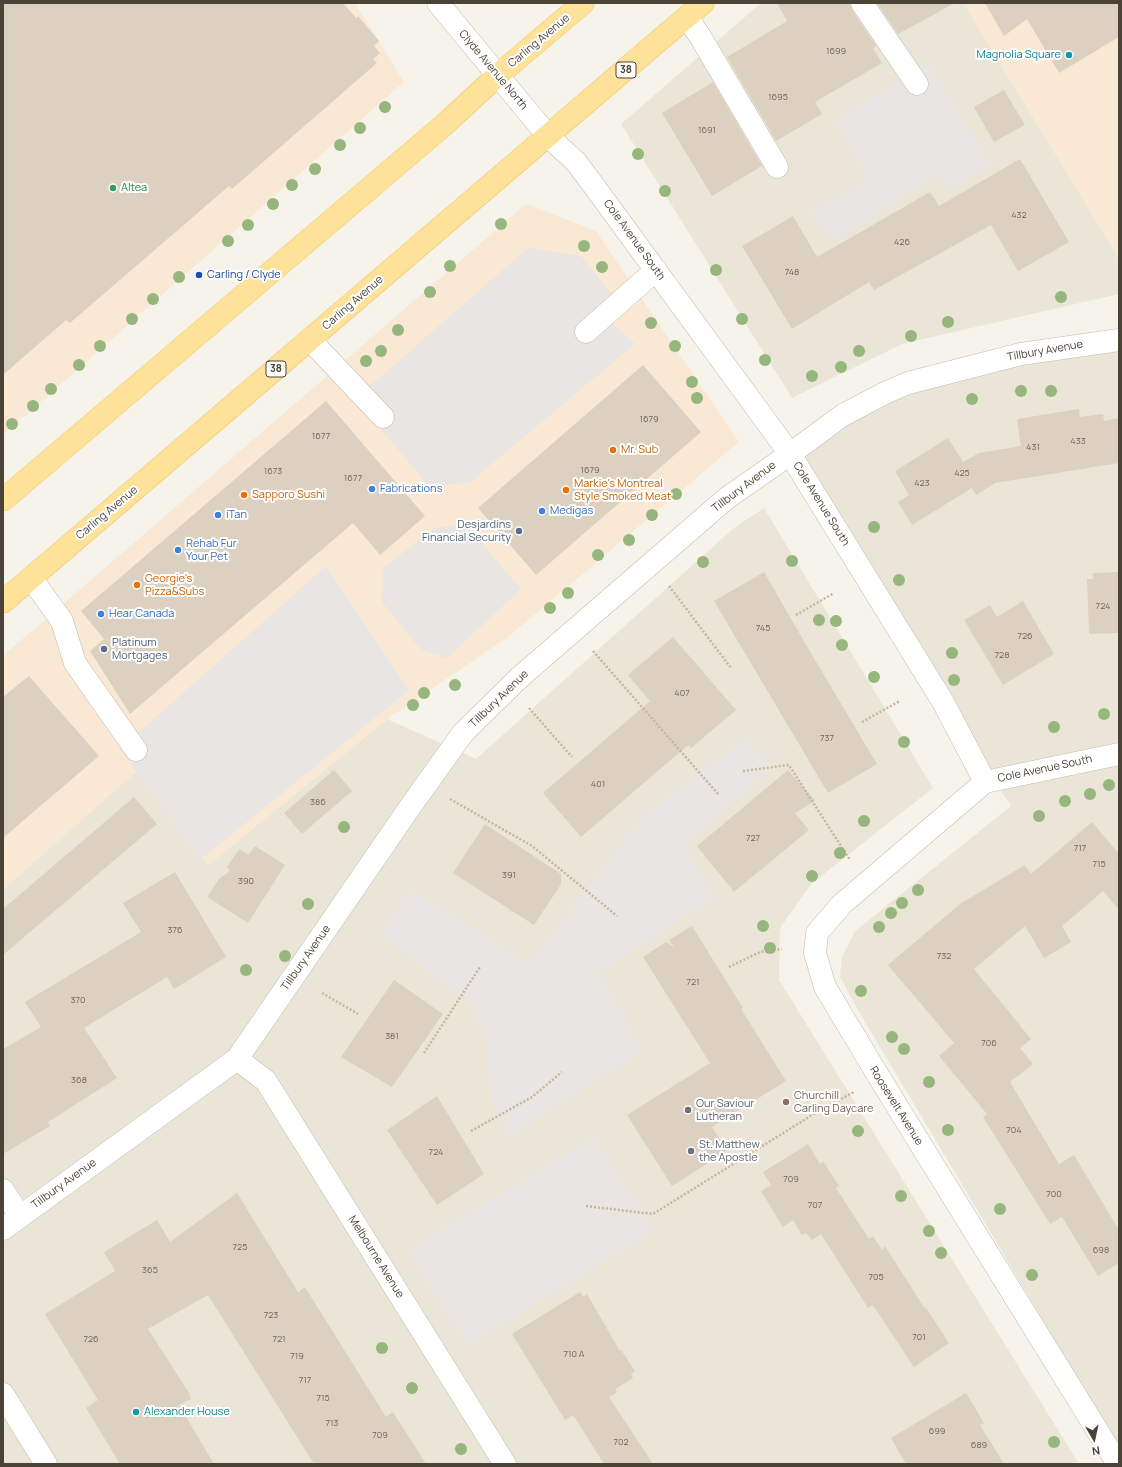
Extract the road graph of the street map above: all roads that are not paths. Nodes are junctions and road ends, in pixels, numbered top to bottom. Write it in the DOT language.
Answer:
graph roads {
  1 [pos="438,3"];
  2 [pos="583,3"];
  3 [pos="703,3"];
  4 [pos="862,3"];
  5 [pos="686,17"];
  6 [pos="497,76"];
  7 [pos="917,84"];
  8 [pos="548,136"];
  9 [pos="777,167"];
  10 [pos="656,270"];
  11 [pos="586,332"];
  12 [pos="310,340"];
  13 [pos="1119,340"];
  14 [pos="383,417"];
  15 [pos="790,454"];
  16 [pos="3,500"];
  17 [pos="31,578"];
  18 [pos="3,602"];
  19 [pos="136,750"];
  20 [pos="1119,754"];
  21 [pos="985,782"];
  22 [pos="237,1059"];
  23 [pos="3,1190"];
  24 [pos="11,1222"];
  25 [pos="3,1394"];
  26 [pos="46,1464"];
  27 [pos="505,1464"];
  28 [pos="1118,1464"];
  1 -- 6 [label="street, Clyde Avenue North"];
  2 -- 6 [label="main road, Carling Avenue"];
  3 -- 5 [label="main road, Carling Avenue / 38"];
  4 -- 7 [label="street"];
  5 -- 8 [label="main road, Carling Avenue / 38"];
  5 -- 9 [label="street"];
  6 -- 8 [label="street, Clyde Avenue North"];
  6 -- 16 [label="main road, Carling Avenue"];
  8 -- 10 [label="street, Cole Avenue South"];
  8 -- 12 [label="main road, Carling Avenue / 38"];
  10 -- 11 [label="street"];
  10 -- 15 [label="street, Cole Avenue South"];
  12 -- 14 [label="street"];
  12 -- 17 [label="main road, Carling Avenue / 38"];
  13 -- 15 [label="street, Tillbury Avenue"];
  15 -- 21 [label="street, Cole Avenue South"];
  15 -- 22 [label="street, Tillbury Avenue"];
  17 -- 18 [label="main road, Carling Avenue / 38"];
  17 -- 19 [label="street"];
  20 -- 21 [label="street, Cole Avenue South"];
  21 -- 28 [label="street, Roosevelt Avenue"];
  22 -- 24 [label="street, Tillbury Avenue"];
  22 -- 27 [label="street, Melbourne Avenue"];
  23 -- 24 [label="street"];
  25 -- 26 [label="street"];
}
